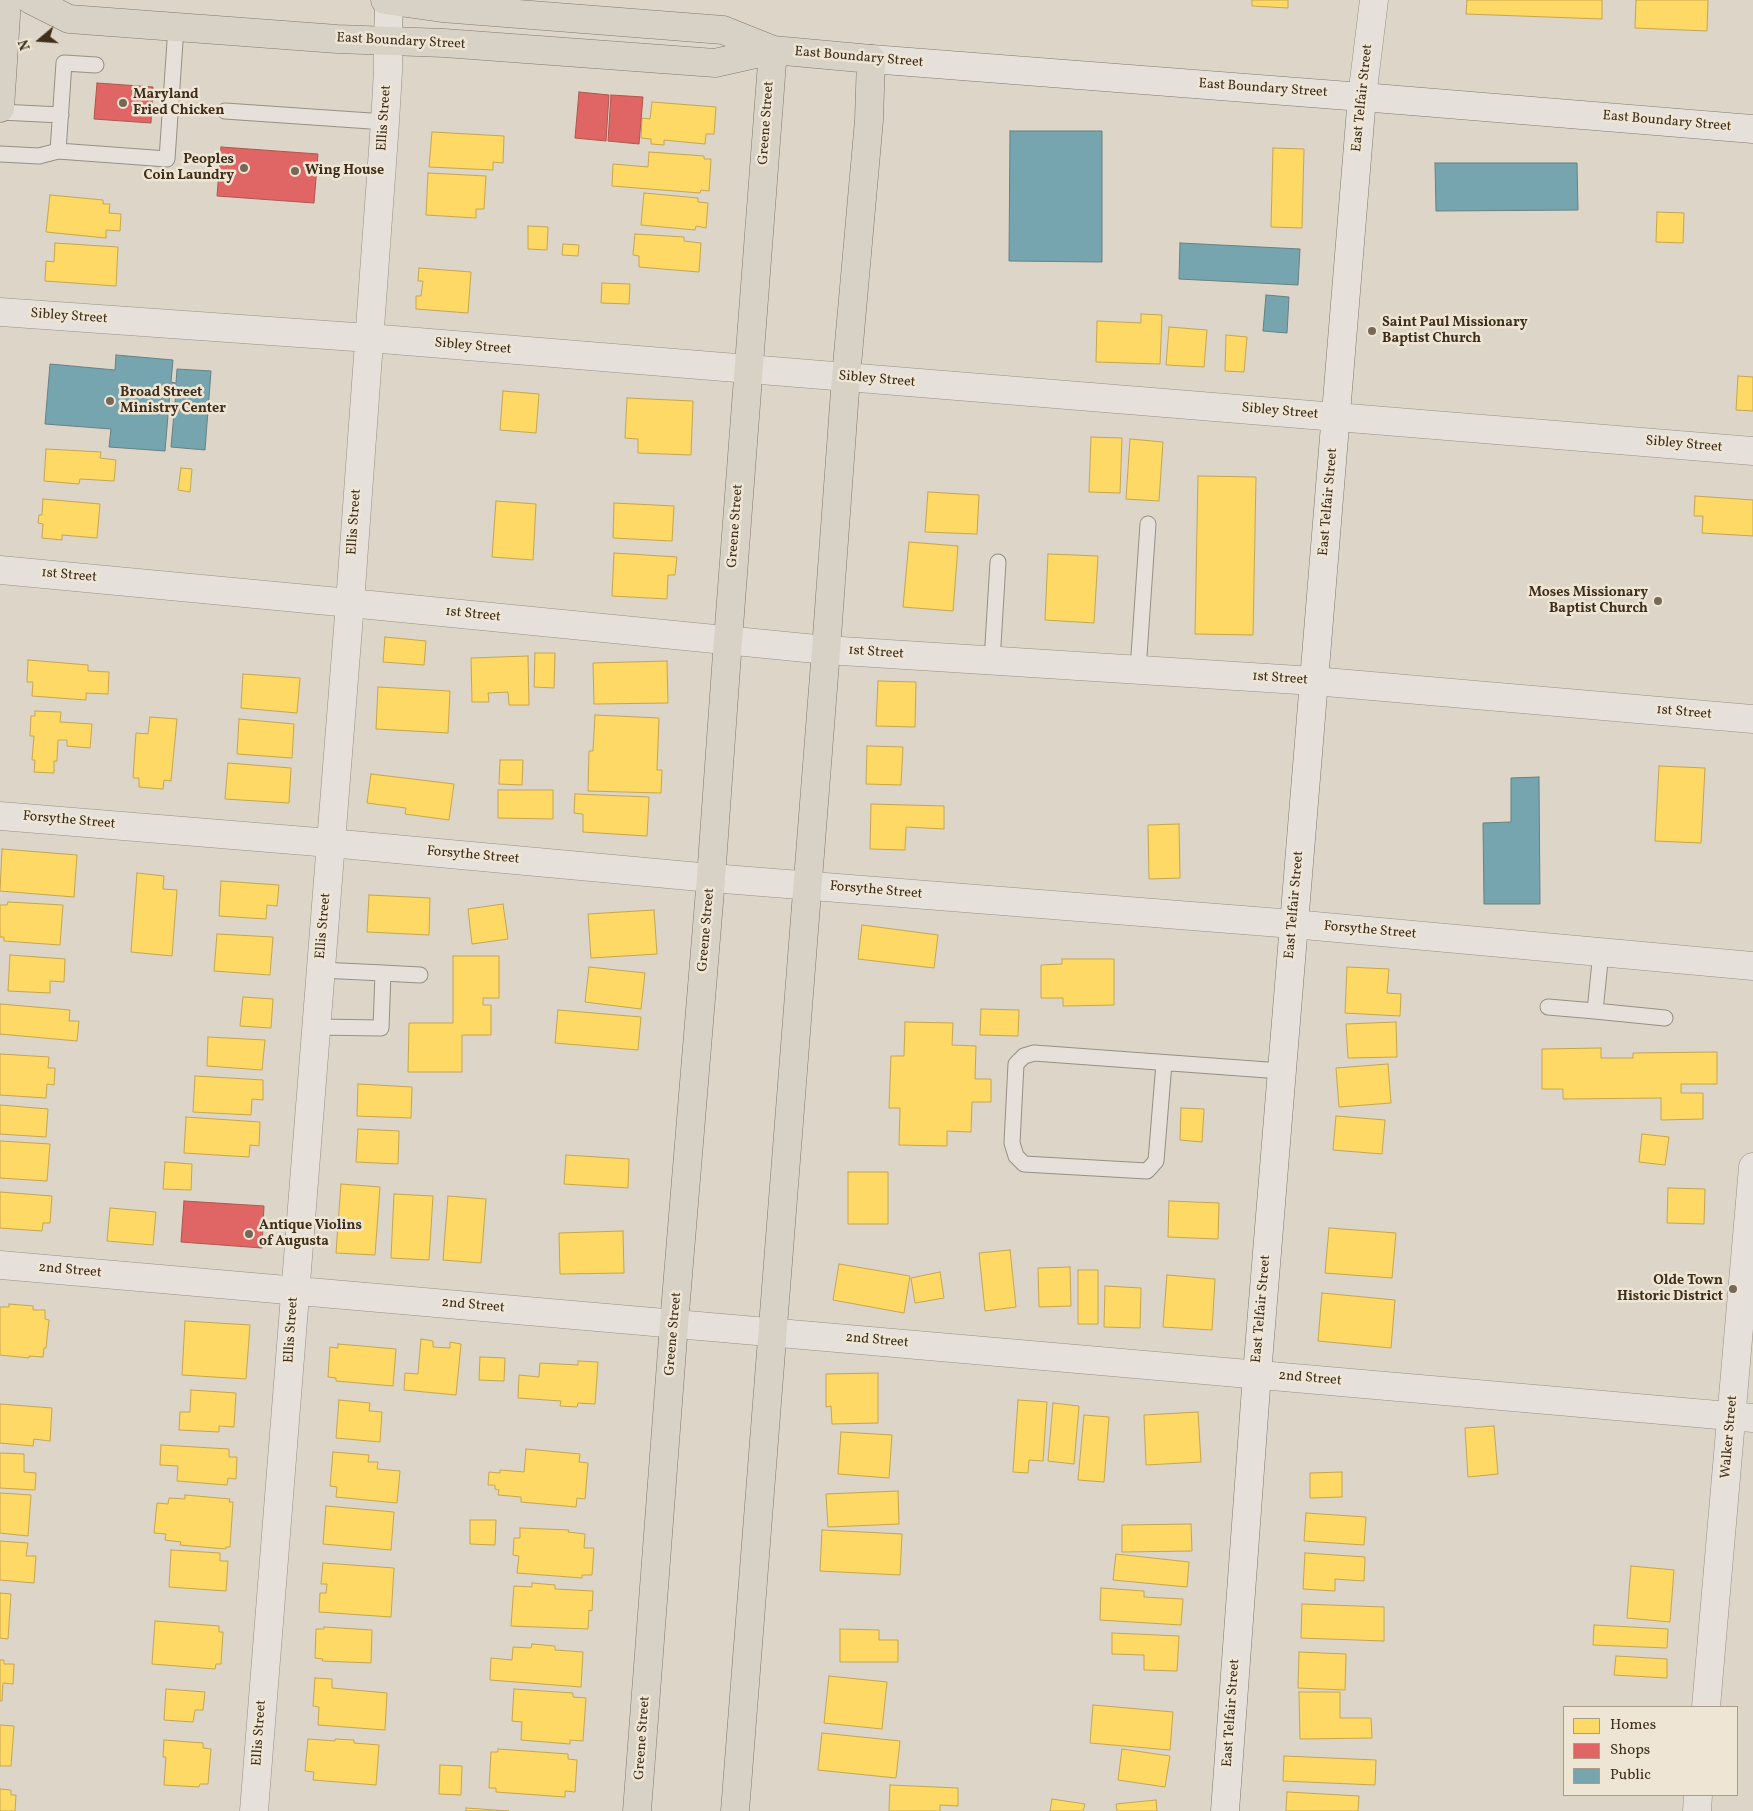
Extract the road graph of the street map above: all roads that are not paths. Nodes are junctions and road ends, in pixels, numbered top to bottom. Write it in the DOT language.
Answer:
graph roads {
  1 [pos="7,0"];
  2 [pos="31,0"];
  3 [pos="385,0"];
  4 [pos="389,0"];
  5 [pos="1374,0"];
  6 [pos="176,27"];
  7 [pos="388,41"];
  8 [pos="773,50"];
  9 [pos="871,60"];
  10 [pos="96,66"];
  11 [pos="1362,96"];
  12 [pos="0,108"];
  13 [pos="225,111"];
  14 [pos="0,112"];
  15 [pos="61,115"];
  16 [pos="385,122"];
  17 [pos="1753,129"];
  18 [pos="58,151"];
  19 [pos="0,154"];
  20 [pos="0,312"];
  21 [pos="369,338"];
  22 [pos="748,369"];
  23 [pos="846,377"];
  24 [pos="1336,416"];
  25 [pos="1753,451"];
  26 [pos="1148,524"];
  27 [pos="998,562"];
  28 [pos="0,570"];
  29 [pos="350,602"];
  30 [pos="728,640"];
  31 [pos="826,650"];
  32 [pos="992,661"];
  33 [pos="1138,670"];
  34 [pos="1314,681"];
  35 [pos="1753,719"];
  36 [pos="0,816"];
  37 [pos="330,843"];
  38 [pos="711,878"];
  39 [pos="808,885"];
  40 [pos="1293,924"];
  41 [pos="1601,952"];
  42 [pos="1753,966"];
  43 [pos="320,970"];
  44 [pos="383,973"];
  45 [pos="420,975"];
  46 [pos="1548,1007"];
  47 [pos="1595,1011"];
  48 [pos="1665,1018"];
  49 [pos="316,1027"];
  50 [pos="1164,1063"];
  51 [pos="1281,1071"];
  52 [pos="1753,1167"];
  53 [pos="0,1265"];
  54 [pos="295,1290"];
  55 [pos="674,1324"];
  56 [pos="772,1332"];
  57 [pos="1257,1374"];
  58 [pos="1742,1417"];
  59 [pos="1706,1706"];
  60 [pos="1698,1796"];
  61 [pos="254,1811"];
  62 [pos="637,1811"];
  63 [pos="736,1811"];
  64 [pos="1225,1811"];
  65 [pos="1697,1811"];
  1 -- 12 [label="main road"];
  2 -- 6 [label="main road, East Boundary Street"];
  3 -- 4 [label="main road, East Boundary Street"];
  4 -- 7 [label="street, Ellis Street"];
  4 -- 8 [label="main road, East Boundary Street"];
  5 -- 11 [label="street, East Telfair Street"];
  6 -- 7 [label="main road, East Boundary Street"];
  6 -- 18 [label="lane"];
  7 -- 8 [label="main road, East Boundary Street"];
  7 -- 16 [label="street, Ellis Street"];
  8 -- 9 [label="main road, East Boundary Street"];
  8 -- 22 [label="main road, Greene Street"];
  9 -- 11 [label="street, East Boundary Street"];
  9 -- 23 [label="main road"];
  10 -- 15 [label="lane"];
  11 -- 17 [label="street, East Boundary Street"];
  11 -- 24 [label="street, East Telfair Street"];
  13 -- 16 [label="lane"];
  14 -- 15 [label="lane"];
  15 -- 18 [label="lane"];
  16 -- 21 [label="street, Ellis Street"];
  18 -- 19 [label="lane"];
  20 -- 21 [label="street, Sibley Street"];
  21 -- 22 [label="street, Sibley Street"];
  21 -- 29 [label="street, Ellis Street"];
  22 -- 23 [label="street, Sibley Street"];
  22 -- 30 [label="main road, Greene Street"];
  23 -- 24 [label="street, Sibley Street"];
  23 -- 31 [label="main road"];
  24 -- 25 [label="street, Sibley Street"];
  24 -- 34 [label="street, East Telfair Street"];
  26 -- 33 [label="lane"];
  27 -- 32 [label="lane"];
  28 -- 29 [label="street, 1st Street"];
  29 -- 30 [label="street, 1st Street"];
  29 -- 37 [label="street, Ellis Street"];
  30 -- 31 [label="street, 1st Street"];
  30 -- 38 [label="main road, Greene Street"];
  31 -- 32 [label="street, 1st Street"];
  31 -- 39 [label="main road"];
  32 -- 33 [label="street, 1st Street"];
  33 -- 34 [label="street, 1st Street"];
  34 -- 35 [label="street, 1st Street"];
  34 -- 40 [label="street, East Telfair Street"];
  36 -- 37 [label="street, Forsythe Street"];
  37 -- 38 [label="street, Forsythe Street"];
  37 -- 43 [label="street, Ellis Street"];
  38 -- 39 [label="street, Forsythe Street"];
  38 -- 55 [label="main road, Greene Street"];
  39 -- 40 [label="street, Forsythe Street"];
  39 -- 56 [label="main road"];
  40 -- 41 [label="street, Forsythe Street"];
  40 -- 51 [label="street, East Telfair Street"];
  41 -- 42 [label="street, Forsythe Street"];
  41 -- 47 [label="lane"];
  43 -- 44 [label="lane"];
  43 -- 49 [label="street, Ellis Street"];
  44 -- 45 [label="lane"];
  44 -- 49 [label="lane"];
  46 -- 47 [label="lane"];
  47 -- 48 [label="lane"];
  49 -- 54 [label="street, Ellis Street"];
  50 -- 50 [label="lane"];
  50 -- 51 [label="lane"];
  51 -- 57 [label="street, East Telfair Street"];
  52 -- 58 [label="street, Walker Street"];
  53 -- 54 [label="street, 2nd Street"];
  54 -- 55 [label="street, 2nd Street"];
  54 -- 61 [label="street, Ellis Street"];
  55 -- 56 [label="street, 2nd Street"];
  55 -- 62 [label="main road, Greene Street"];
  56 -- 57 [label="street, 2nd Street"];
  56 -- 63 [label="main road"];
  57 -- 58 [label="street, 2nd Street"];
  57 -- 64 [label="street, East Telfair Street"];
  58 -- 59 [label="street, Walker Street"];
  60 -- 65 [label="street"];
}
